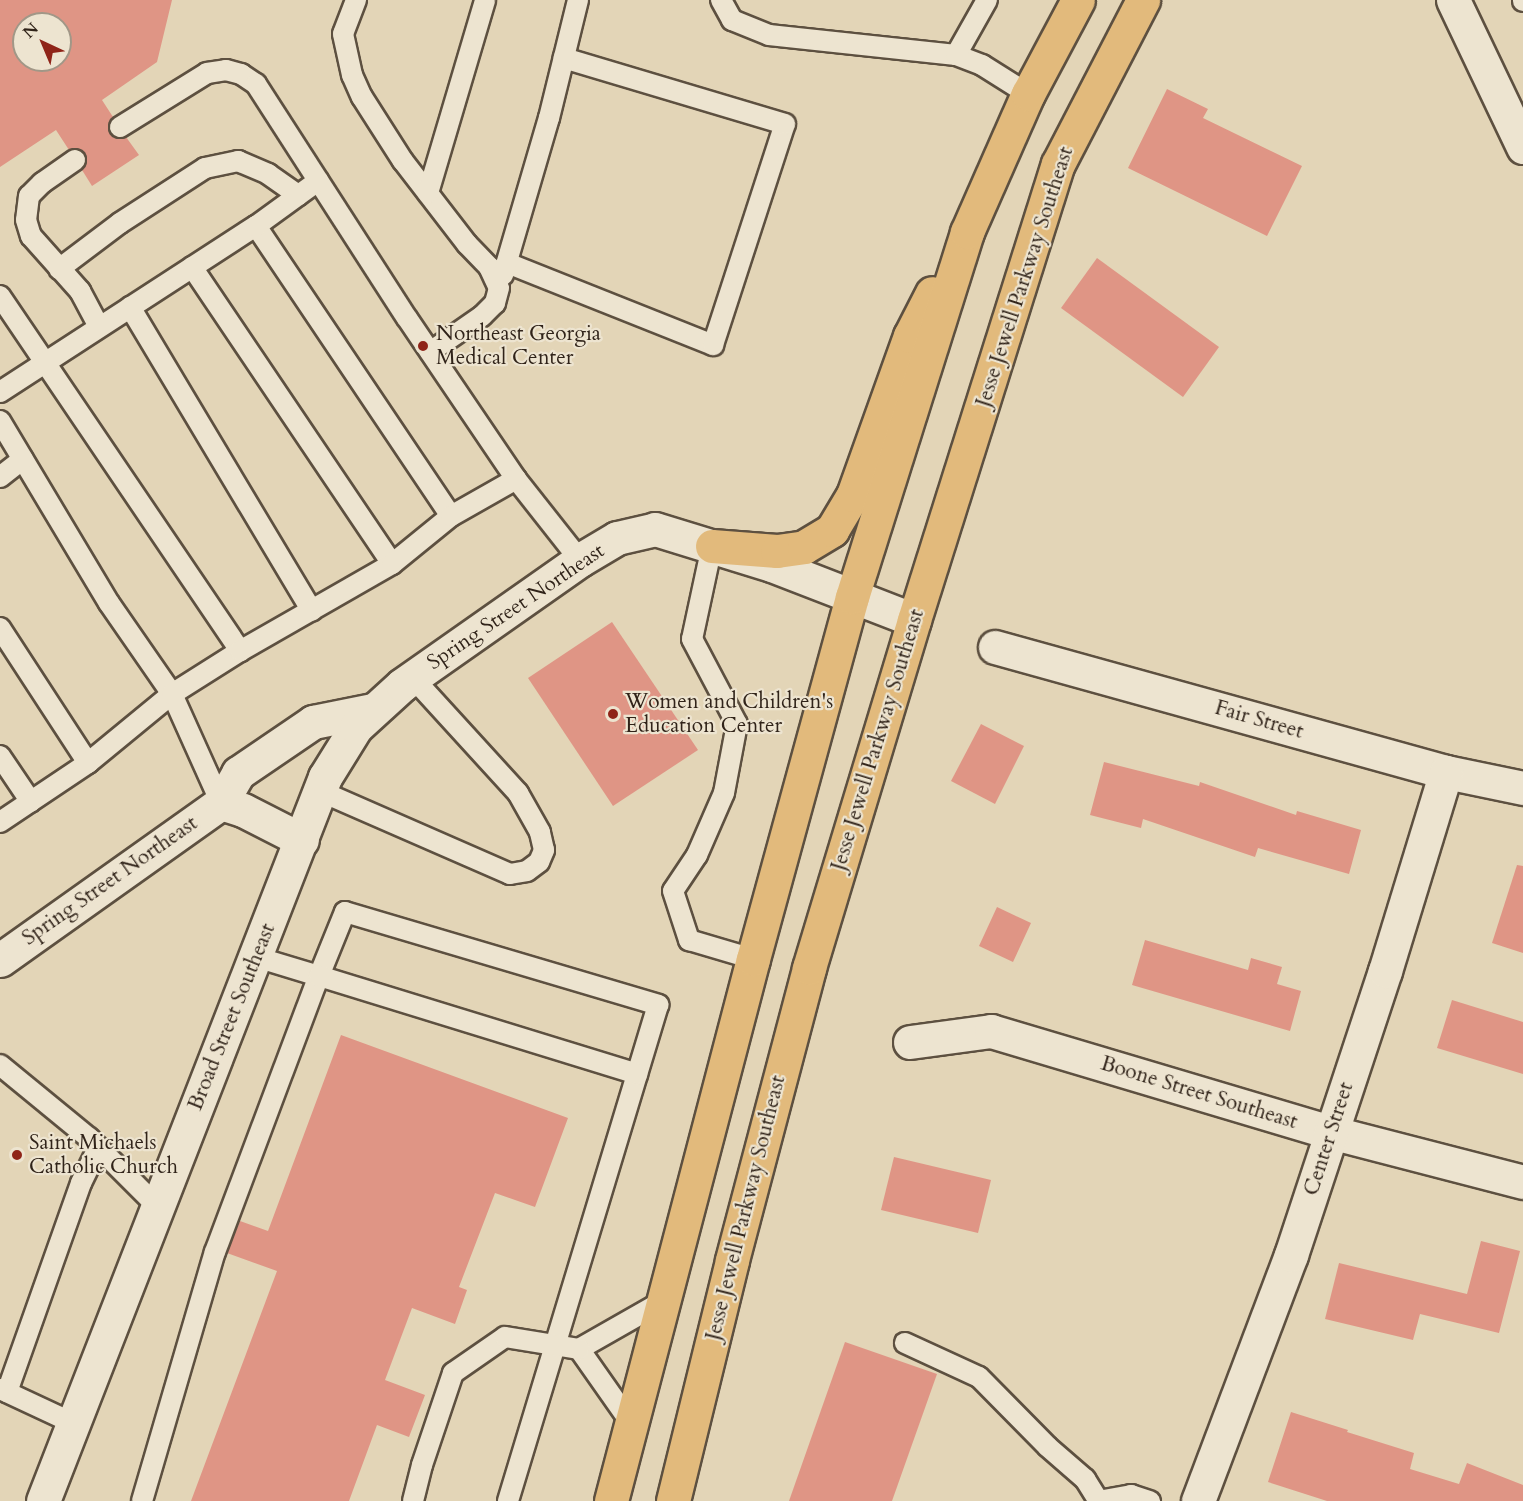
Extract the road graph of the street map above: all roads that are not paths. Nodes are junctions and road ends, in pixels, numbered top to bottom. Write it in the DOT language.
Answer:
graph roads {
  1 [pos="356,0"];
  2 [pos="485,0"];
  3 [pos="578,0"];
  4 [pos="721,0"];
  5 [pos="987,0"];
  6 [pos="1078,0"];
  7 [pos="1143,0"];
  8 [pos="1453,0"];
  9 [pos="956,55"];
  10 [pos="564,58"];
  11 [pos="1028,94"];
  12 [pos="120,127"];
  13 [pos="1523,147"];
  14 [pos="75,160"];
  15 [pos="318,181"];
  16 [pos="428,193"];
  17 [pos="298,195"];
  18 [pos="256,226"];
  19 [pos="967,232"];
  20 [pos="507,263"];
  21 [pos="192,267"];
  22 [pos="59,269"];
  23 [pos="499,288"];
  24 [pos="0,296"];
  25 [pos="129,307"];
  26 [pos="99,326"];
  27 [pos="430,352"];
  28 [pos="47,362"];
  29 [pos="0,392"];
  30 [pos="0,421"];
  31 [pos="23,459"];
  32 [pos="0,477"];
  33 [pos="516,479"];
  34 [pos="451,516"];
  35 [pos="712,546"];
  36 [pos="580,560"];
  37 [pos="392,564"];
  38 [pos="852,597"];
  39 [pos="312,611"];
  40 [pos="914,620"];
  41 [pos="0,628"];
  42 [pos="995,647"];
  43 [pos="240,651"];
  44 [pos="412,678"];
  45 [pos="172,694"];
  46 [pos="373,710"];
  47 [pos="0,756"];
  48 [pos="88,762"];
  49 [pos="1446,772"];
  50 [pos="1523,788"];
  51 [pos="320,791"];
  52 [pos="31,802"];
  53 [pos="221,803"];
  54 [pos="0,822"];
  55 [pos="302,840"];
  56 [pos="256,957"];
  57 [pos="753,959"];
  58 [pos="0,960"];
  59 [pos="319,976"];
  60 [pos="910,1041"];
  61 [pos="0,1065"];
  62 [pos="637,1074"];
  63 [pos="1330,1132"];
  64 [pos="99,1148"];
  65 [pos="1523,1182"];
  66 [pos="157,1206"];
  67 [pos="663,1301"];
  68 [pos="905,1343"];
  69 [pos="553,1345"];
  70 [pos="579,1349"];
  71 [pos="4,1391"];
  72 [pos="73,1423"];
  73 [pos="631,1424"];
  74 [pos="43,1501"];
  75 [pos="142,1501"];
  76 [pos="413,1501"];
  77 [pos="508,1501"];
  78 [pos="611,1501"];
  79 [pos="673,1501"];
  80 [pos="1098,1501"];
  81 [pos="1150,1501"];
  82 [pos="1198,1501"];
  1 -- 16 [label="lane"];
  2 -- 16 [label="lane"];
  3 -- 10 [label="lane"];
  4 -- 9 [label="lane"];
  5 -- 9 [label="lane"];
  6 -- 11 [label="main road"];
  7 -- 40 [label="main road, Jesse Jewell Parkway Southeast"];
  8 -- 13 [label="street"];
  9 -- 11 [label="lane"];
  10 -- 20 [label="lane"];
  10 -- 20 [label="lane"];
  11 -- 19 [label="main road"];
  12 -- 15 [label="lane"];
  14 -- 22 [label="lane"];
  15 -- 17 [label="lane"];
  15 -- 27 [label="lane"];
  16 -- 23 [label="lane"];
  17 -- 18 [label="lane"];
  17 -- 22 [label="lane"];
  18 -- 21 [label="lane"];
  18 -- 34 [label="lane"];
  19 -- 35 [label="main road"];
  19 -- 38 [label="main road"];
  20 -- 23 [label="lane"];
  21 -- 25 [label="lane"];
  21 -- 37 [label="lane"];
  22 -- 26 [label="lane"];
  23 -- 27 [label="lane"];
  24 -- 28 [label="lane"];
  25 -- 26 [label="lane"];
  25 -- 39 [label="lane"];
  26 -- 28 [label="lane"];
  27 -- 33 [label="lane"];
  28 -- 29 [label="lane"];
  28 -- 43 [label="lane"];
  30 -- 31 [label="lane"];
  31 -- 32 [label="lane"];
  31 -- 45 [label="lane"];
  33 -- 34 [label="lane"];
  33 -- 36 [label="lane"];
  34 -- 37 [label="lane"];
  35 -- 36 [label="street, Spring Street Northeast"];
  35 -- 38 [label="street, Spring Street Northeast"];
  35 -- 57 [label="lane"];
  36 -- 44 [label="street, Spring Street Northeast"];
  37 -- 39 [label="lane"];
  38 -- 40 [label="street, Spring Street Northeast"];
  38 -- 57 [label="main road"];
  39 -- 43 [label="lane"];
  40 -- 79 [label="main road, Jesse Jewell Parkway Southeast"];
  41 -- 48 [label="lane"];
  42 -- 49 [label="street, Fair Street"];
  43 -- 45 [label="lane"];
  44 -- 46 [label="street, Spring Street Northeast"];
  44 -- 51 [label="lane"];
  45 -- 48 [label="lane"];
  45 -- 53 [label="lane"];
  46 -- 51 [label="street, Broad Street Southeast"];
  46 -- 53 [label="street, Spring Street Northeast"];
  47 -- 52 [label="lane"];
  48 -- 52 [label="lane"];
  49 -- 50 [label="street, Fair Street"];
  49 -- 63 [label="street, Center Street"];
  51 -- 55 [label="street, Broad Street Southeast"];
  52 -- 54 [label="lane"];
  53 -- 55 [label="street, Spring Street Northeast"];
  53 -- 58 [label="street, Spring Street Northeast"];
  55 -- 56 [label="street, Broad Street Southeast"];
  56 -- 59 [label="lane"];
  56 -- 66 [label="street, Broad Street Southeast"];
  57 -- 67 [label="main road"];
  59 -- 62 [label="lane"];
  59 -- 62 [label="lane"];
  59 -- 75 [label="lane"];
  60 -- 63 [label="street, Boone Street Southeast"];
  61 -- 64 [label="lane"];
  62 -- 69 [label="lane"];
  63 -- 65 [label="street, Boone Street Southeast"];
  63 -- 82 [label="street, Center Street"];
  64 -- 66 [label="lane"];
  64 -- 71 [label="lane"];
  66 -- 72 [label="street, Broad Street Southeast"];
  67 -- 70 [label="lane"];
  67 -- 73 [label="main road"];
  68 -- 80 [label="lane"];
  69 -- 70 [label="lane"];
  69 -- 76 [label="lane"];
  69 -- 77 [label="lane"];
  70 -- 73 [label="lane"];
  71 -- 72 [label="lane"];
  72 -- 74 [label="street, Broad Street Southeast"];
  73 -- 78 [label="main road"];
  80 -- 81 [label="lane"];
}
